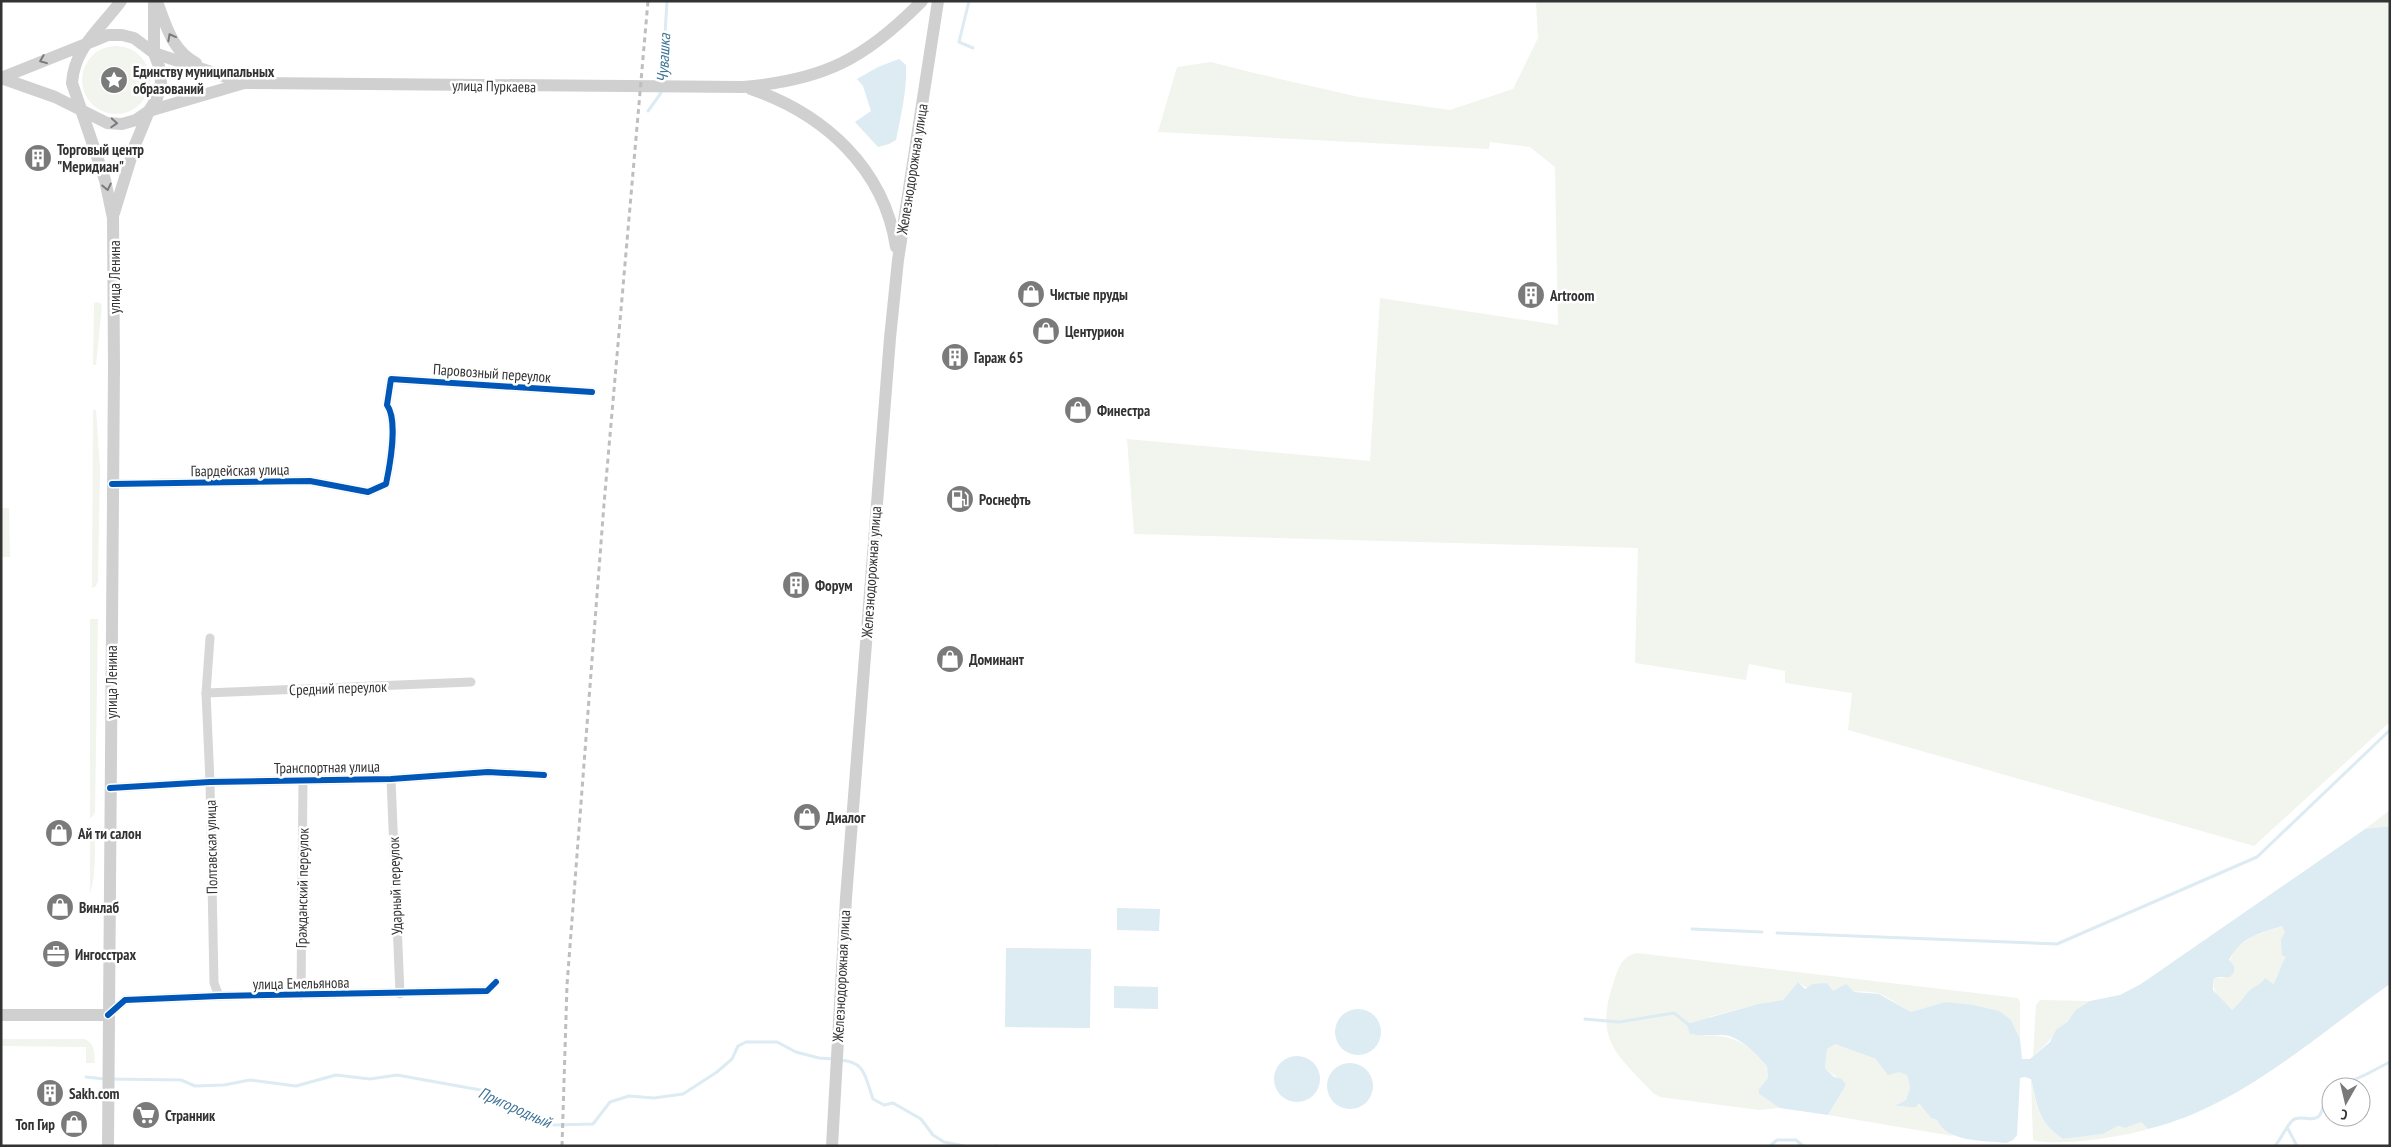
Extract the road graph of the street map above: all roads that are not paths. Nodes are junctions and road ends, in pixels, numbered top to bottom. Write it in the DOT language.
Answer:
graph roads {
  1 [pos="121,1"];
  2 [pos="155,1"];
  3 [pos="922,1"];
  4 [pos="938,1"];
  5 [pos="85,44"];
  6 [pos="154,52"];
  7 [pos="223,76"];
  8 [pos="1,78"];
  9 [pos="244,83"];
  10 [pos="744,86"];
  11 [pos="80,108"];
  12 [pos="149,111"];
  13 [pos="113,218"];
  14 [pos="898,260"];
  15 [pos="592,392"];
  16 [pos="112,484"];
  17 [pos="368,492"];
  18 [pos="210,638"];
  19 [pos="471,682"];
  20 [pos="206,693"];
  21 [pos="544,775"];
  22 [pos="391,779"];
  23 [pos="303,780"];
  24 [pos="210,782"];
  25 [pos="110,788"];
  26 [pos="496,982"];
  27 [pos="400,994"];
  28 [pos="219,996"];
  29 [pos="301,996"];
  30 [pos="1,1015"];
  31 [pos="108,1015"];
  32 [pos="108,1146"];
  33 [pos="832,1146"];
  1 -- 5 [label="main road"];
  2 -- 6 [label="main road"];
  7 -- 2 [label="main road, one-way"];
  3 -- 10 [label="main road, улица Пуркаева"];
  4 -- 14 [label="main road, Железнодорожная улица"];
  5 -- 6 [label="main road"];
  5 -- 8 [label="main road, one-way"];
  5 -- 11 [label="main road"];
  6 -- 7 [label="main road"];
  6 -- 12 [label="main road"];
  7 -- 9 [label="main road"];
  8 -- 11 [label="main road"];
  9 -- 10 [label="main road, улица Пуркаева"];
  9 -- 12 [label="main road"];
  10 -- 14 [label="main road"];
  11 -- 12 [label="main road, one-way"];
  11 -- 13 [label="main road, one-way"];
  12 -- 13 [label="main road"];
  13 -- 16 [label="main road, улица Ленина"];
  14 -- 33 [label="main road, Железнодорожная улица"];
  15 -- 17 [label="street, Паровозный переулок"];
  16 -- 17 [label="street, Гвардейская улица"];
  16 -- 25 [label="main road, улица Ленина"];
  18 -- 20 [label="street, Полтавская улица"];
  19 -- 20 [label="street, Средний переулок"];
  20 -- 24 [label="street, Полтавская улица"];
  21 -- 22 [label="street, Транспортная улица"];
  22 -- 23 [label="street, Транспортная улица"];
  22 -- 27 [label="street, Ударный переулок"];
  23 -- 24 [label="street, Транспортная улица"];
  23 -- 29 [label="street, Гражданский переулок"];
  24 -- 25 [label="street, Транспортная улица"];
  24 -- 28 [label="street, Полтавская улица"];
  25 -- 31 [label="main road, улица Ленина"];
  26 -- 27 [label="street, улица Емельянова"];
  27 -- 29 [label="street, улица Емельянова"];
  28 -- 29 [label="street, улица Емельянова"];
  28 -- 31 [label="street, улица Емельянова"];
  30 -- 31 [label="main road"];
  31 -- 32 [label="main road, улица Ленина"];
}
